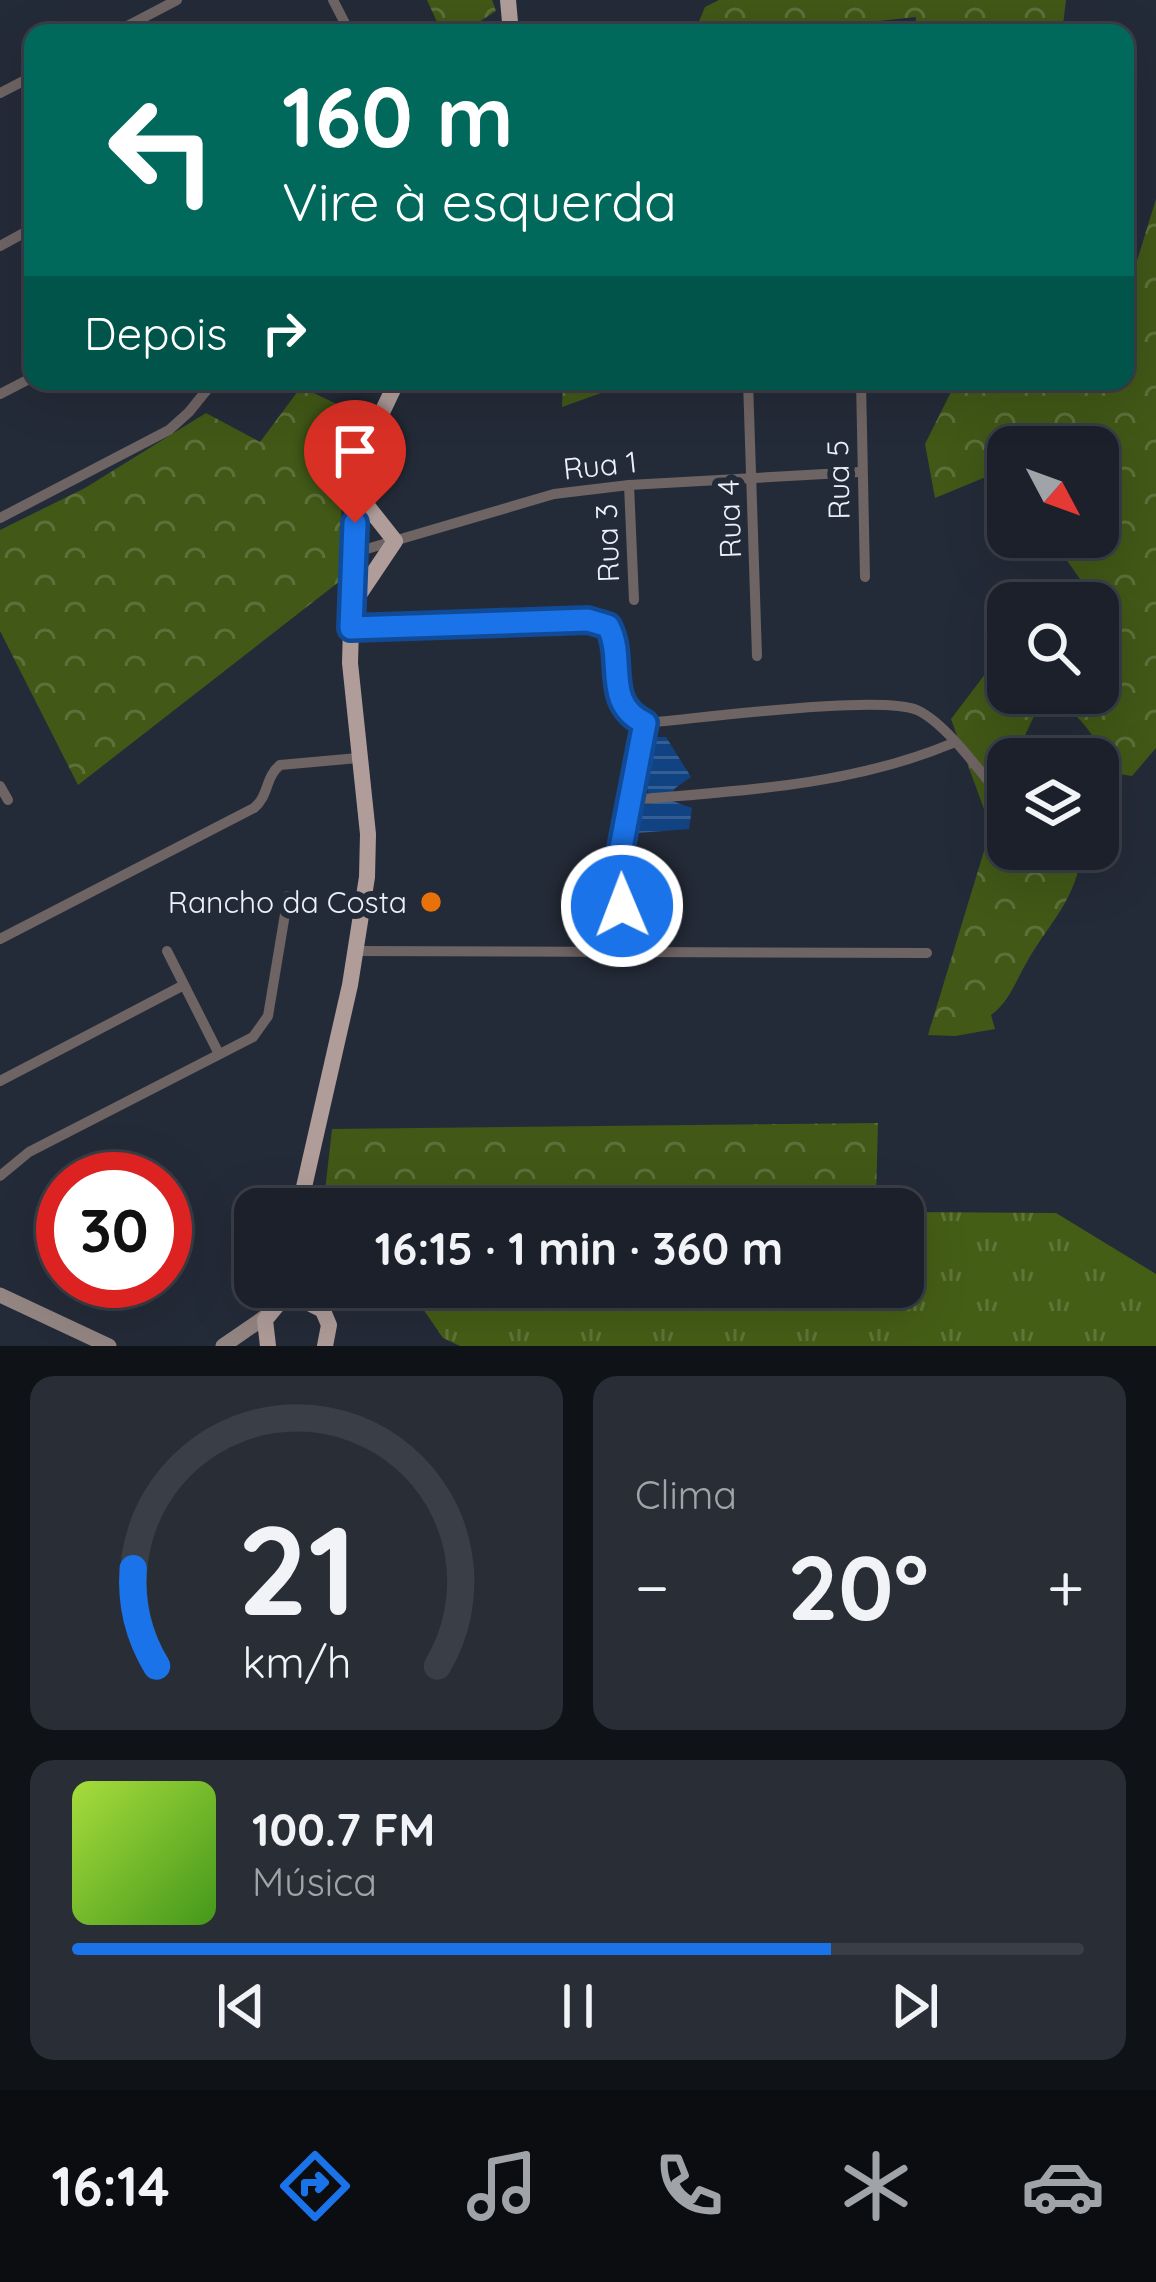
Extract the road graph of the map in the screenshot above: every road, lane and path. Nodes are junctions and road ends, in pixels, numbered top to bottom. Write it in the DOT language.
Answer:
graph roads {
  1 [pos="177,0"];
  2 [pos="131,24"];
  3 [pos="207,390"];
  4 [pos="393,390"];
  5 [pos="748,390"];
  6 [pos="861,390"];
  7 [pos="860,472"];
  8 [pos="752,479"];
  9 [pos="629,485"];
  10 [pos="357,493"];
  11 [pos="0,518"];
  12 [pos="395,541"];
  13 [pos="353,553"];
  14 [pos="865,577"];
  15 [pos="634,600"];
  16 [pos="352,606"];
  17 [pos="351,628"];
  18 [pos="757,656"];
  19 [pos="645,723"];
  20 [pos="953,743"];
  21 [pos="358,758"];
  22 [pos="987,781"];
  23 [pos="0,786"];
  24 [pos="8,800"];
  25 [pos="629,800"];
  26 [pos="288,896"];
  27 [pos="0,939"];
  28 [pos="167,951"];
  29 [pos="356,951"];
  30 [pos="625,953"];
  31 [pos="927,953"];
  32 [pos="182,986"];
  33 [pos="219,1054"];
  34 [pos="0,1081"];
  35 [pos="0,1176"];
  36 [pos="304,1188"];
  37 [pos="0,1294"];
  38 [pos="322,1308"];
  39 [pos="271,1310"];
  40 [pos="326,1318"];
  41 [pos="110,1346"];
  42 [pos="223,1346"];
  43 [pos="268,1346"];
  44 [pos="325,1346"];
  45 [pos="339,1346"];
  1 -- 2 [label="street"];
  3 -- 11 [label="street"];
  4 -- 10 [label="main road"];
  5 -- 8 [label="street, Rua 4"];
  6 -- 7 [label="street, Rua 5"];
  7 -- 8 [label="street, Rua 1"];
  7 -- 14 [label="street, Rua 5"];
  8 -- 9 [label="street, Rua 1"];
  8 -- 18 [label="street, Rua 4"];
  9 -- 12 [label="street, Rua 1"];
  9 -- 15 [label="street, Rua 3"];
  10 -- 12 [label="main road"];
  10 -- 13 [label="main road"];
  12 -- 13 [label="street, Rua 1"];
  12 -- 16 [label="main road"];
  13 -- 16 [label="main road"];
  16 -- 17 [label="main road"];
  17 -- 19 [label="street"];
  17 -- 21 [label="main road"];
  19 -- 20 [label="street"];
  19 -- 25 [label="street"];
  20 -- 22 [label="street"];
  20 -- 25 [label="street"];
  21 -- 27 [label="street"];
  21 -- 29 [label="main road"];
  23 -- 24 [label="street"];
  25 -- 30 [label="street"];
  26 -- 33 [label="street"];
  28 -- 32 [label="street"];
  29 -- 30 [label="street"];
  29 -- 36 [label="main road"];
  30 -- 31 [label="street"];
  32 -- 33 [label="street"];
  32 -- 34 [label="street"];
  33 -- 35 [label="street"];
  37 -- 41 [label="street"];
  38 -- 40 [label="main road"];
  39 -- 40 [label="main road"];
  39 -- 42 [label="street"];
  39 -- 43 [label="main road"];
  40 -- 44 [label="main road"];
  40 -- 45 [label="main road"];
}
